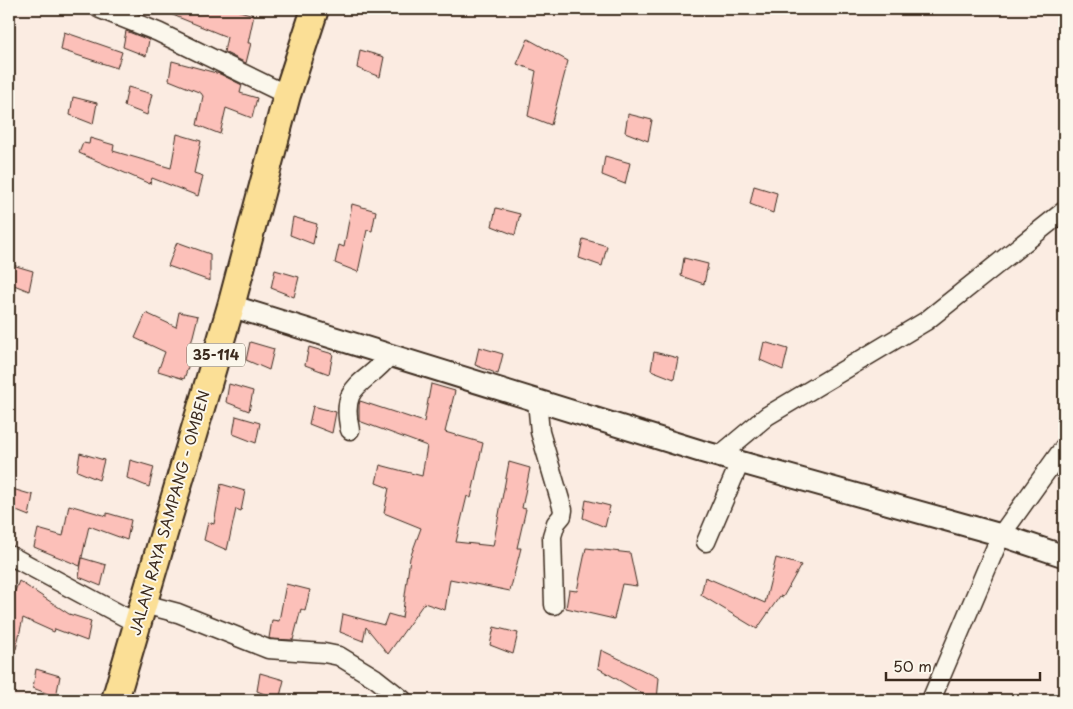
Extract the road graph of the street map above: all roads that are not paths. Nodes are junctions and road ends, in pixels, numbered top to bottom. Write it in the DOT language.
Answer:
graph roads {
  1 [pos="100,9"];
  2 [pos="315,9"];
  3 [pos="287,95"];
  4 [pos="1064,212"];
  5 [pos="231,306"];
  6 [pos="390,355"];
  7 [pos="537,400"];
  8 [pos="350,430"];
  9 [pos="1064,448"];
  10 [pos="719,456"];
  11 [pos="740,462"];
  12 [pos="1001,535"];
  13 [pos="706,542"];
  14 [pos="9,555"];
  15 [pos="1064,556"];
  16 [pos="554,605"];
  17 [pos="141,614"];
  18 [pos="115,700"];
  19 [pos="403,700"];
  20 [pos="931,700"];
  1 -- 3 [label="street"];
  2 -- 3 [label="main road, JALAN RAYA SAMPANG - OMBEN / 35-114"];
  3 -- 5 [label="main road, JALAN RAYA SAMPANG - OMBEN / 35-114"];
  4 -- 10 [label="street"];
  5 -- 6 [label="street"];
  5 -- 17 [label="main road, JALAN RAYA SAMPANG - OMBEN / 35-114"];
  6 -- 7 [label="street"];
  6 -- 8 [label="street"];
  7 -- 10 [label="street"];
  7 -- 16 [label="street"];
  9 -- 12 [label="street"];
  10 -- 11 [label="street"];
  11 -- 12 [label="street"];
  11 -- 13 [label="street"];
  12 -- 15 [label="street"];
  12 -- 20 [label="street"];
  14 -- 17 [label="street"];
  17 -- 18 [label="main road, JALAN RAYA SAMPANG - OMBEN / 35-114"];
  17 -- 19 [label="street"];
}
